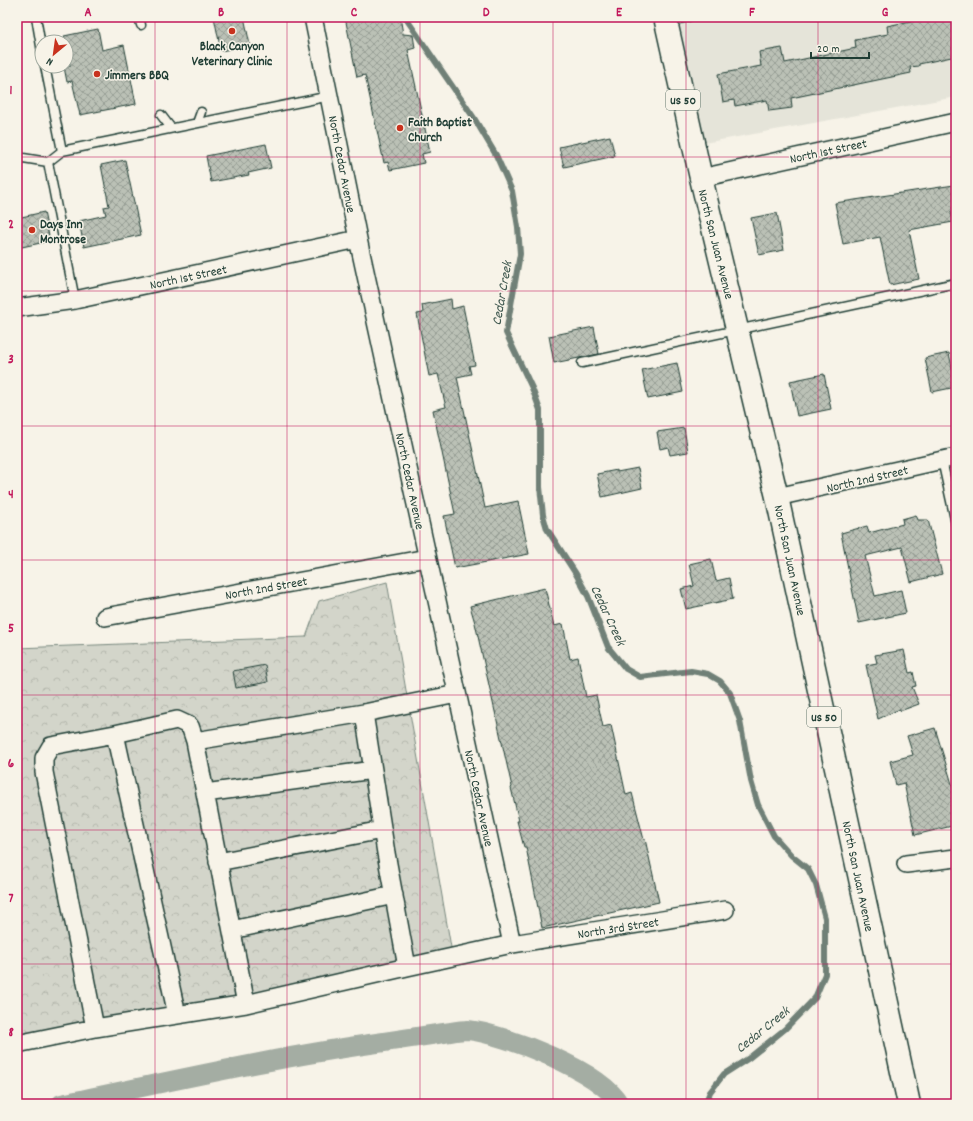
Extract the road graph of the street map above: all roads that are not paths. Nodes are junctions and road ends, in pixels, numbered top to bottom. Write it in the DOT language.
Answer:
graph roads {
  1 [pos="36,17"];
  2 [pos="313,17"];
  3 [pos="688,17"];
  4 [pos="666,19"];
  5 [pos="39,34"];
  6 [pos="47,74"];
  7 [pos="330,96"];
  8 [pos="201,112"];
  9 [pos="162,115"];
  10 [pos="956,122"];
  11 [pos="197,123"];
  12 [pos="171,128"];
  13 [pos="62,151"];
  14 [pos="17,157"];
  15 [pos="48,162"];
  16 [pos="701,178"];
  17 [pos="358,239"];
  18 [pos="956,283"];
  19 [pos="75,300"];
  20 [pos="17,308"];
  21 [pos="737,330"];
  22 [pos="582,363"];
  23 [pos="949,459"];
  24 [pos="777,497"];
  25 [pos="956,524"];
  26 [pos="427,558"];
  27 [pos="105,617"];
  28 [pos="457,694"];
  29 [pos="364,713"];
  30 [pos="115,734"];
  31 [pos="195,741"];
  32 [pos="373,770"];
  33 [pos="205,793"];
  34 [pos="382,830"];
  35 [pos="956,858"];
  36 [pos="218,862"];
  37 [pos="906,864"];
  38 [pos="394,895"];
  39 [pos="725,910"];
  40 [pos="232,930"];
  41 [pos="512,944"];
  42 [pos="407,967"];
  43 [pos="246,1004"];
  44 [pos="177,1015"];
  45 [pos="95,1028"];
  46 [pos="17,1044"];
  47 [pos="909,1104"];
  1 -- 5 [label="lane"];
  2 -- 7 [label="street, North Cedar Avenue"];
  3 -- 4 [label="lane"];
  4 -- 16 [label="highway, North San Juan Avenue / US 50"];
  6 -- 13 [label="lane"];
  7 -- 11 [label="lane"];
  7 -- 17 [label="street, North Cedar Avenue"];
  8 -- 11 [label="lane"];
  9 -- 12 [label="lane"];
  10 -- 16 [label="street, North 1st Street"];
  11 -- 12 [label="lane"];
  12 -- 13 [label="lane"];
  13 -- 15 [label="lane"];
  14 -- 15 [label="lane"];
  15 -- 19 [label="lane"];
  16 -- 21 [label="highway, North San Juan Avenue / US 50"];
  17 -- 19 [label="street, North 1st Street"];
  17 -- 26 [label="street, North Cedar Avenue"];
  18 -- 21 [label="lane"];
  19 -- 20 [label="street, North 1st Street"];
  21 -- 22 [label="lane"];
  21 -- 24 [label="highway, North San Juan Avenue / US 50"];
  23 -- 24 [label="street, North 2nd Street"];
  23 -- 25 [label="lane"];
  24 -- 47 [label="highway, North San Juan Avenue / US 50"];
  26 -- 27 [label="street, North 2nd Street"];
  26 -- 28 [label="street, North Cedar Avenue"];
  28 -- 29 [label="street"];
  28 -- 41 [label="street, North Cedar Avenue"];
  29 -- 31 [label="street"];
  29 -- 32 [label="street"];
  30 -- 31 [label="street"];
  30 -- 44 [label="street"];
  30 -- 45 [label="street"];
  31 -- 33 [label="street"];
  32 -- 33 [label="street"];
  32 -- 34 [label="street"];
  33 -- 36 [label="street"];
  34 -- 36 [label="street"];
  34 -- 38 [label="street"];
  35 -- 37 [label="street"];
  36 -- 40 [label="street"];
  38 -- 40 [label="street"];
  38 -- 42 [label="street"];
  39 -- 41 [label="street, North 3rd Street"];
  40 -- 43 [label="street"];
  41 -- 42 [label="street, North 3rd Street"];
  42 -- 43 [label="street, North 3rd Street"];
  43 -- 44 [label="street, North 3rd Street"];
  44 -- 45 [label="street, North 3rd Street"];
  45 -- 46 [label="street, North 3rd Street"];
}
